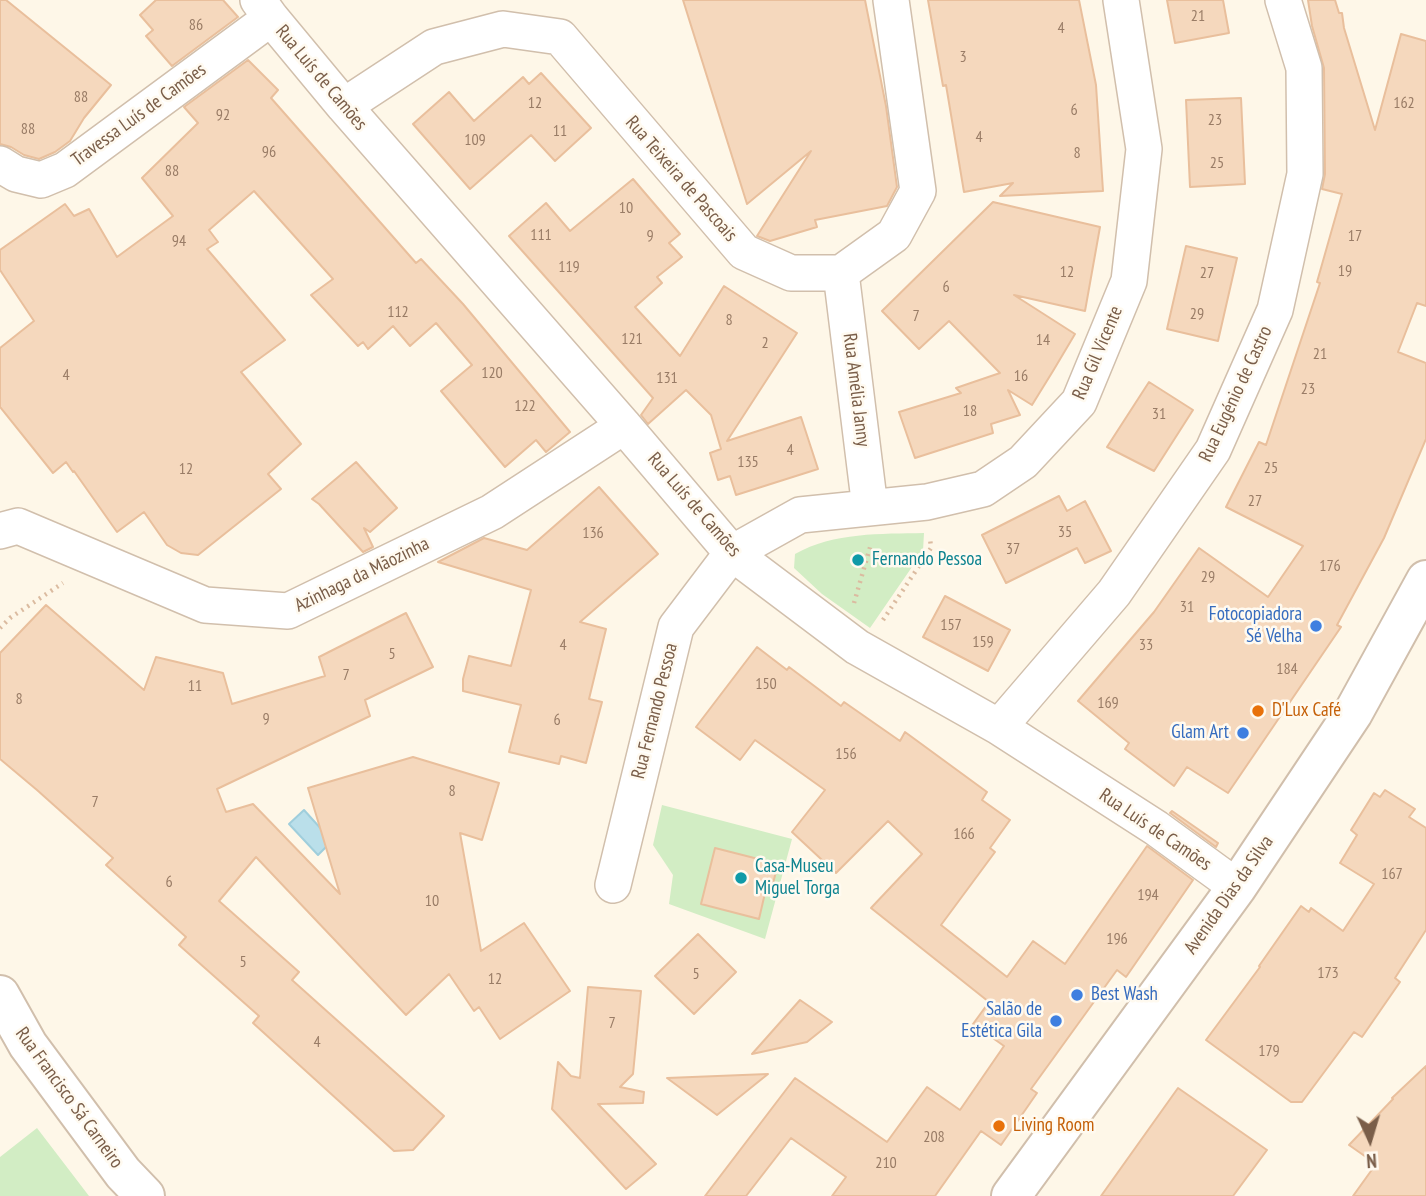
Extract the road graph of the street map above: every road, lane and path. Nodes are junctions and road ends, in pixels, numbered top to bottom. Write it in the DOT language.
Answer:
graph roads {
  1 [pos="891,0"];
  2 [pos="1121,0"];
  3 [pos="1283,0"];
  4 [pos="264,9"];
  5 [pos="344,106"];
  6 [pos="0,164"];
  7 [pos="841,273"];
  8 [pos="624,426"];
  9 [pos="927,502"];
  10 [pos="870,508"];
  11 [pos="9,529"];
  12 [pos="732,553"];
  13 [pos="99,559"];
  14 [pos="1426,580"];
  15 [pos="0,628"];
  16 [pos="854,643"];
  17 [pos="999,727"];
  18 [pos="613,885"];
  19 [pos="1237,887"];
  20 [pos="0,995"];
  21 [pos="145,1196"];
  22 [pos="1011,1196"];
  1 -- 7 [label="street"];
  2 -- 9 [label="street, Rua Gil Vicente"];
  3 -- 17 [label="street, Rua Eugénio de Castro"];
  4 -- 5 [label="street, Rua Luís de Camões"];
  4 -- 6 [label="street, Travessa Luís de Camões"];
  5 -- 7 [label="street, Rua Teixeira de Pascoais"];
  5 -- 8 [label="street, Rua Luís de Camões"];
  7 -- 10 [label="street, Rua Amélia Janny"];
  8 -- 12 [label="street, Rua Luís de Camões"];
  8 -- 13 [label="street, Azinhaga da Mãozinha"];
  9 -- 10 [label="street, Rua Gil Vicente"];
  9 -- 16 [label="path"];
  10 -- 12 [label="street, Rua Gil Vicente"];
  10 -- 16 [label="path"];
  11 -- 13 [label="street, Azinhaga da Mãozinha"];
  12 -- 16 [label="street, Rua Luís de Camões"];
  12 -- 18 [label="street, Rua Fernando Pessoa"];
  13 -- 15 [label="path"];
  14 -- 19 [label="street, Avenida Dias da Silva"];
  16 -- 17 [label="street, Rua Luís de Camões"];
  17 -- 19 [label="street, Rua Luís de Camões"];
  19 -- 22 [label="street, Avenida Dias da Silva"];
  20 -- 21 [label="street, Rua Francisco Sá Carneiro"];
}
